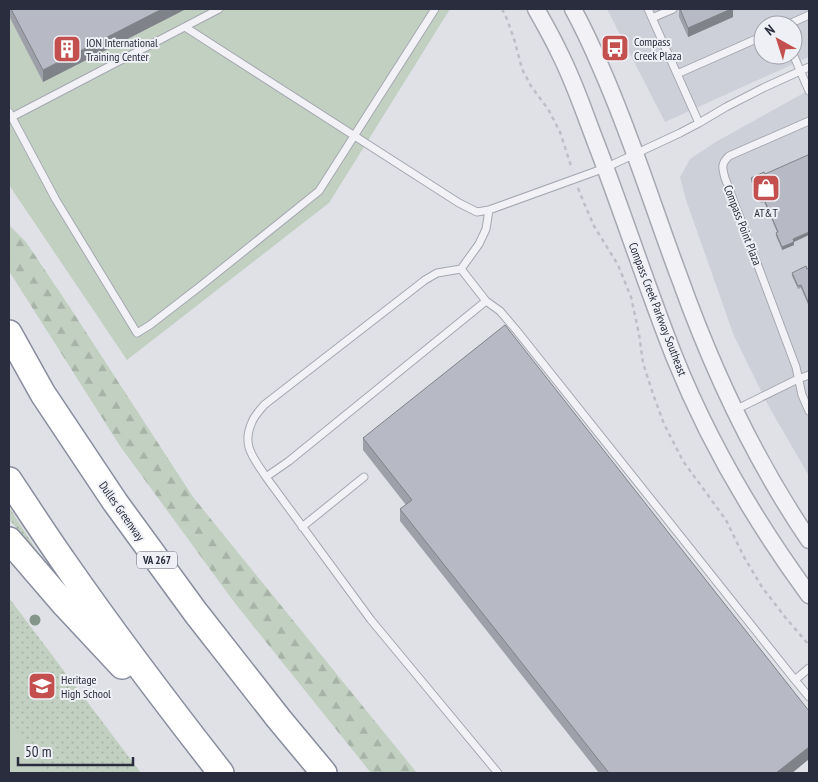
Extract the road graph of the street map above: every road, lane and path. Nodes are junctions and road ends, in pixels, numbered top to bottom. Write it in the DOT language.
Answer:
graph roads {
  1 [pos="219,9"];
  2 [pos="435,9"];
  3 [pos="502,9"];
  4 [pos="536,9"];
  5 [pos="573,9"];
  6 [pos="648,9"];
  7 [pos="673,9"];
  8 [pos="652,18"];
  9 [pos="185,26"];
  10 [pos="753,40"];
  11 [pos="798,65"];
  12 [pos="809,67"];
  13 [pos="801,71"];
  14 [pos="677,74"];
  15 [pos="809,91"];
  16 [pos="10,115"];
  17 [pos="809,120"];
  18 [pos="699,123"];
  19 [pos="354,135"];
  20 [pos="635,154"];
  21 [pos="606,168"];
  22 [pos="575,179"];
  23 [pos="489,210"];
  24 [pos="461,269"];
  25 [pos="486,301"];
  26 [pos="9,333"];
  27 [pos="809,375"];
  28 [pos="798,379"];
  29 [pos="735,411"];
  30 [pos="809,411"];
  31 [pos="266,477"];
  32 [pos="364,477"];
  33 [pos="9,480"];
  34 [pos="302,527"];
  35 [pos="9,540"];
  36 [pos="809,540"];
  37 [pos="809,595"];
  38 [pos="809,645"];
  39 [pos="809,668"];
  40 [pos="795,680"];
  41 [pos="809,697"];
  42 [pos="214,764"];
  43 [pos="324,773"];
  44 [pos="498,773"];
  1 -- 9 [label="lane"];
  2 -- 19 [label="lane"];
  3 -- 22 [label="path"];
  4 -- 21 [label="street, Compass Creek Parkway Southeast"];
  5 -- 20 [label="street"];
  6 -- 8 [label="lane"];
  7 -- 8 [label="lane"];
  8 -- 14 [label="lane"];
  9 -- 16 [label="lane"];
  9 -- 19 [label="lane"];
  10 -- 14 [label="lane"];
  11 -- 13 [label="lane"];
  12 -- 13 [label="lane"];
  13 -- 15 [label="lane"];
  13 -- 18 [label="lane"];
  14 -- 18 [label="lane"];
  16 -- 19 [label="lane"];
  17 -- 28 [label="lane, Compass Point Plaza"];
  18 -- 20 [label="lane"];
  19 -- 23 [label="lane"];
  20 -- 21 [label="lane"];
  20 -- 29 [label="street"];
  21 -- 22 [label="lane"];
  21 -- 37 [label="street, Compass Creek Parkway Southeast"];
  22 -- 23 [label="lane"];
  22 -- 38 [label="path"];
  23 -- 24 [label="lane"];
  24 -- 25 [label="lane"];
  24 -- 31 [label="lane"];
  25 -- 31 [label="lane"];
  25 -- 40 [label="lane"];
  26 -- 43 [label="highway, Dulles Greenway / VA 267"];
  27 -- 28 [label="lane"];
  28 -- 29 [label="lane"];
  28 -- 30 [label="lane"];
  29 -- 36 [label="street"];
  31 -- 34 [label="lane"];
  32 -- 34 [label="lane"];
  33 -- 42 [label="highway"];
  34 -- 44 [label="lane"];
  35 -- 42 [label="highway"];
  39 -- 40 [label="lane"];
  40 -- 41 [label="lane"];
}
